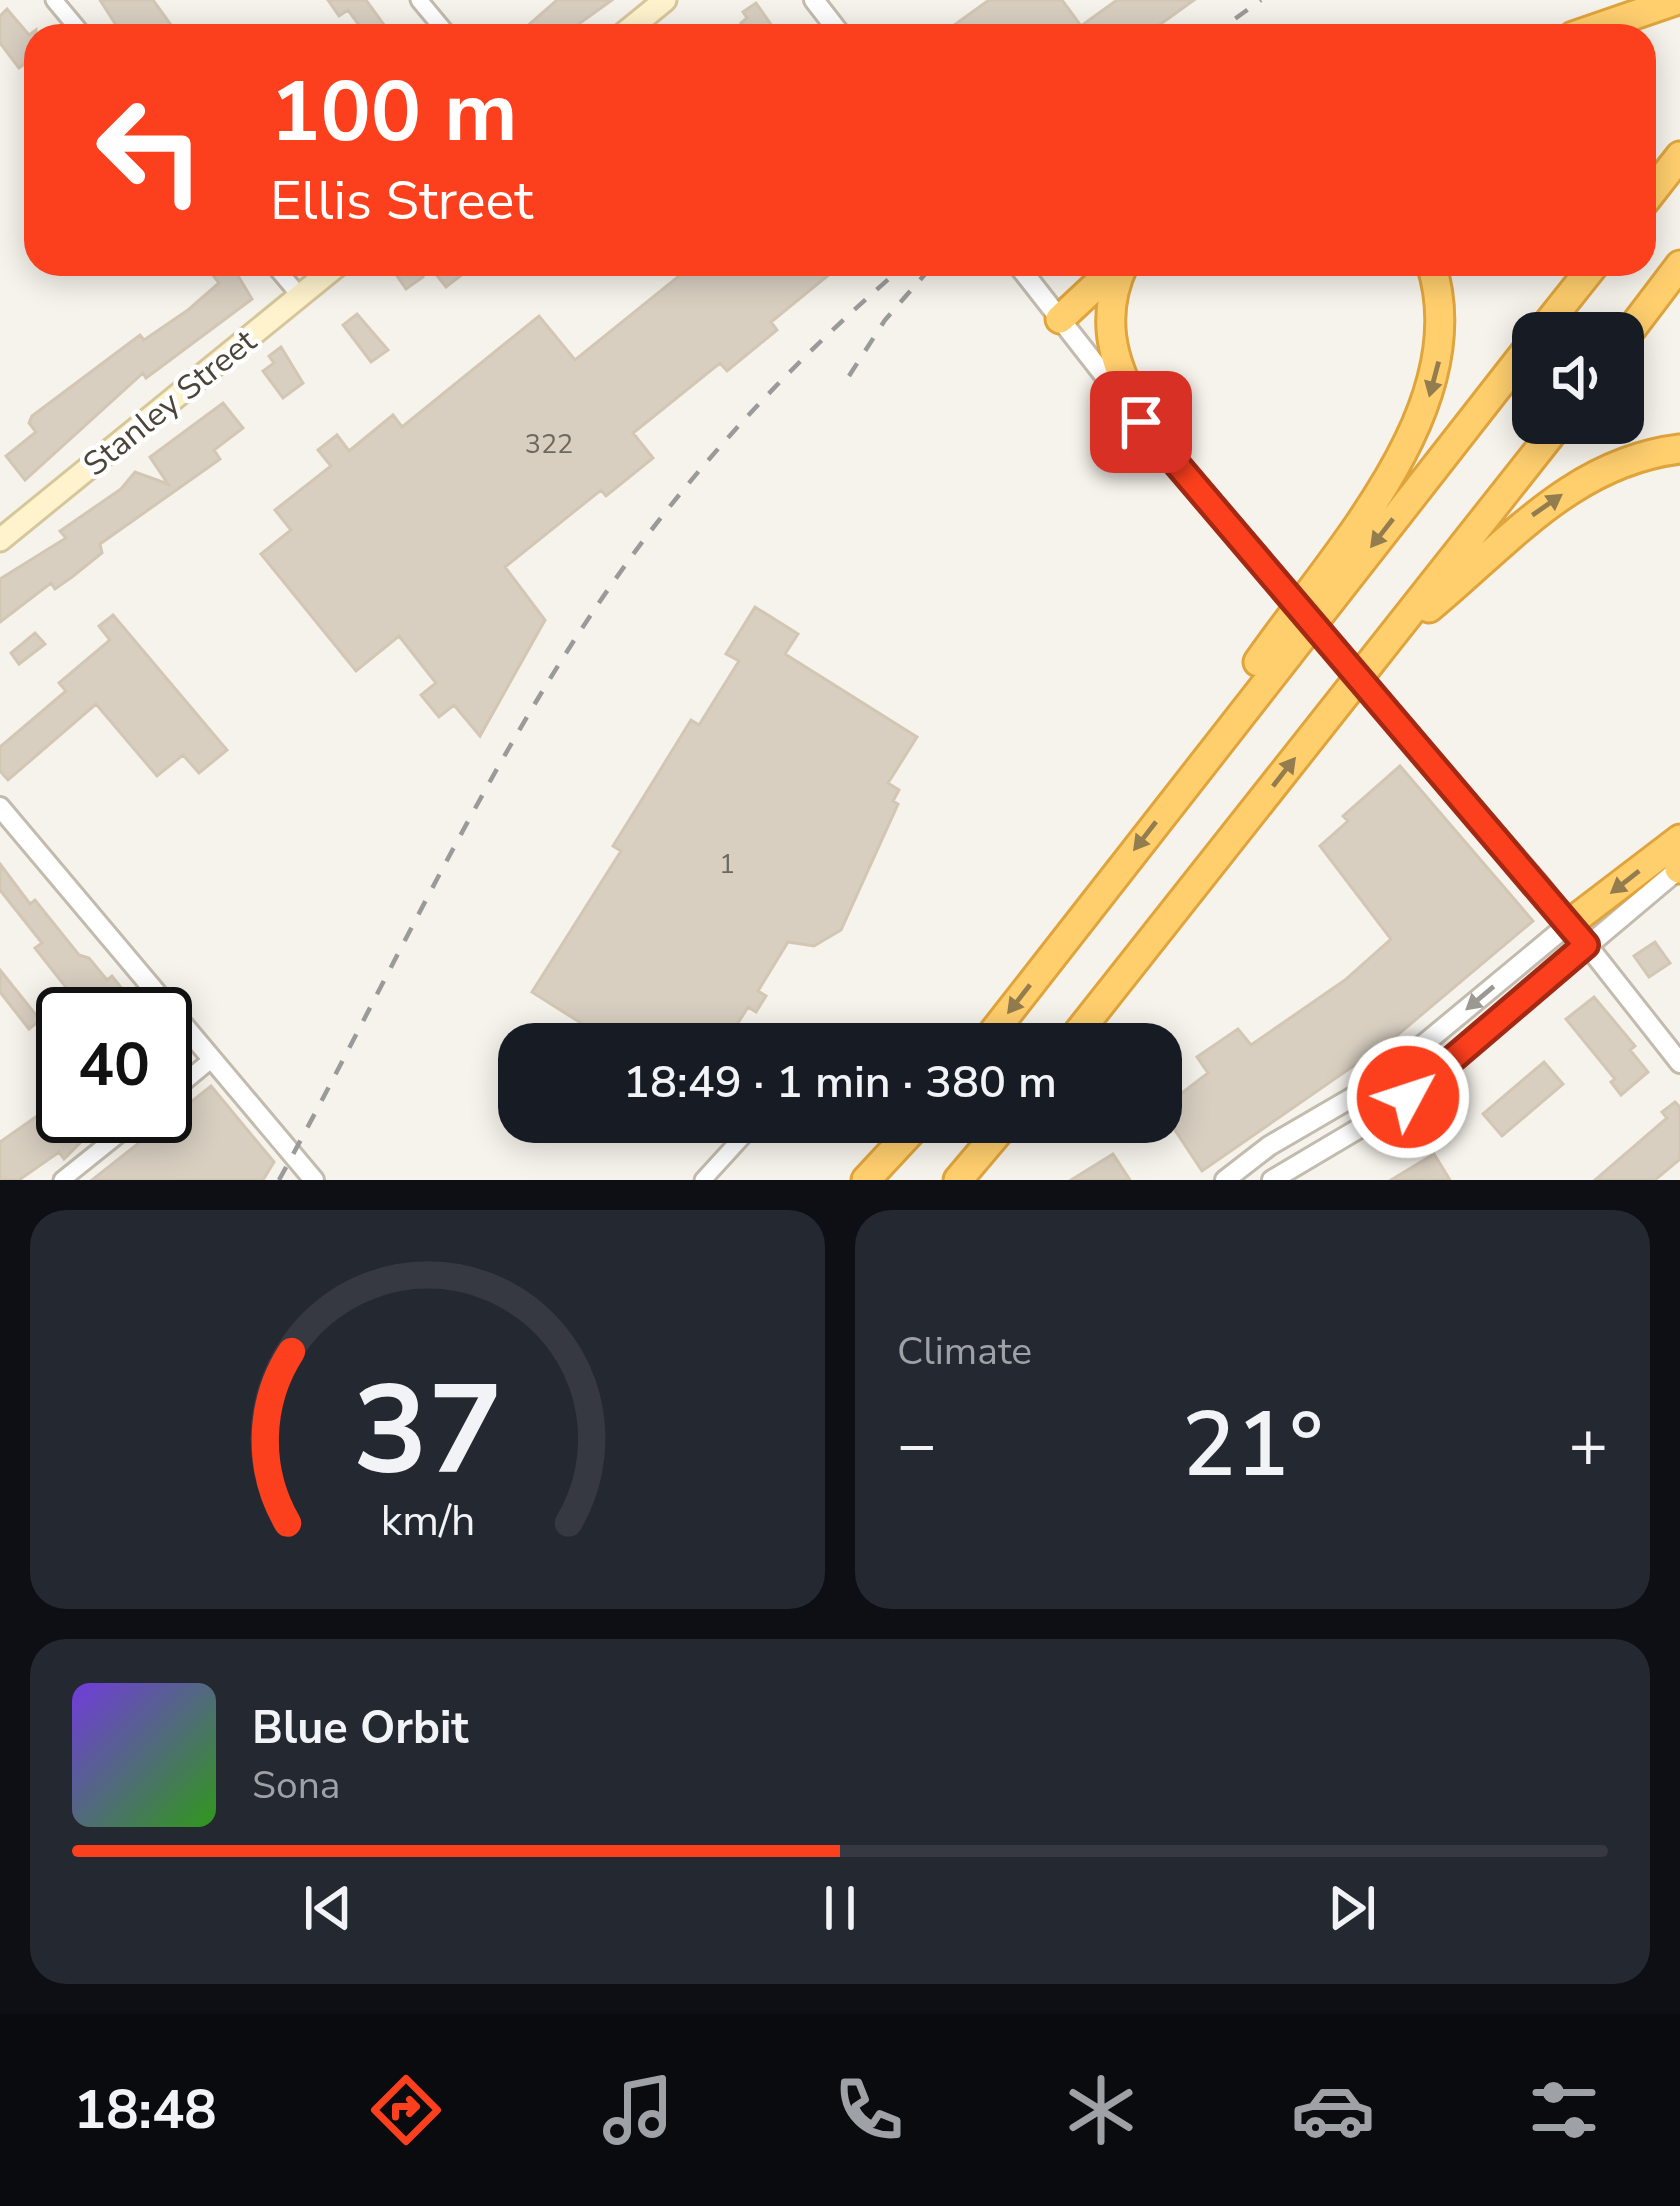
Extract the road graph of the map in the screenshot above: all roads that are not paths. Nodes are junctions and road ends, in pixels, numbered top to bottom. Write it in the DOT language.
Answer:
graph roads {
  1 [pos="54,0"];
  2 [pos="419,0"];
  3 [pos="665,0"];
  4 [pos="814,0"];
  5 [pos="1678,0"];
  6 [pos="74,24"];
  7 [pos="439,24"];
  8 [pos="636,24"];
  9 [pos="833,24"];
  10 [pos="1608,24"];
  11 [pos="1680,156"];
  12 [pos="1656,187"];
  13 [pos="1680,265"];
  14 [pos="284,276"];
  15 [pos="324,276"];
  16 [pos="1026,276"];
  17 [pos="1108,276"];
  18 [pos="1118,276"];
  19 [pos="1434,276"];
  20 [pos="1585,276"];
  21 [pos="300,296"];
  22 [pos="1557,312"];
  23 [pos="1644,312"];
  24 [pos="1060,319"];
  25 [pos="1512,369"];
  26 [pos="1154,438"];
  27 [pos="1542,444"];
  28 [pos="1680,449"];
  29 [pos="0,540"];
  30 [pos="1388,640"];
  31 [pos="1216,743"];
  32 [pos="0,807"];
  33 [pos="1680,839"];
  34 [pos="1680,869"];
  35 [pos="1578,934"];
  36 [pos="1000,1023"];
  37 [pos="1086,1023"];
  38 [pos="212,1059"];
  39 [pos="1680,1063"];
  40 [pos="192,1075"];
  41 [pos="108,1143"];
  42 [pos="737,1143"];
  43 [pos="900,1143"];
  44 [pos="989,1143"];
  45 [pos="62,1180"];
  46 [pos="314,1180"];
  47 [pos="704,1180"];
  48 [pos="866,1180"];
  49 [pos="958,1180"];
  50 [pos="1225,1180"];
  51 [pos="1272,1180"];
  1 -- 6 [label="street"];
  2 -- 7 [label="street"];
  3 -- 8 [label="main road"];
  4 -- 9 [label="street"];
  5 -- 10 [label="highway"];
  11 -- 12 [label="highway"];
  13 -- 23 [label="highway"];
  14 -- 21 [label="street"];
  15 -- 21 [label="main road, Stanley Street"];
  16 -- 24 [label="street"];
  17 -- 24 [label="highway"];
  18 -- 26 [label="highway"];
  19 -- 31 [label="highway, one-way"];
  20 -- 22 [label="highway"];
  21 -- 29 [label="main road, Stanley Street"];
  24 -- 26 [label="street"];
  25 -- 31 [label="highway, one-way"];
  26 -- 35 [label="street, bridge"];
  27 -- 30 [label="highway"];
  30 -- 28 [label="highway, one-way"];
  37 -- 30 [label="highway, one-way"];
  31 -- 36 [label="highway, one-way"];
  32 -- 38 [label="street"];
  33 -- 35 [label="highway, one-way"];
  34 -- 35 [label="street"];
  35 -- 39 [label="street"];
  35 -- 50 [label="street, one-way"];
  35 -- 51 [label="street"];
  38 -- 40 [label="street"];
  38 -- 46 [label="street"];
  41 -- 45 [label="street"];
  42 -- 47 [label="street"];
  43 -- 48 [label="highway"];
  44 -- 49 [label="highway"];
}
